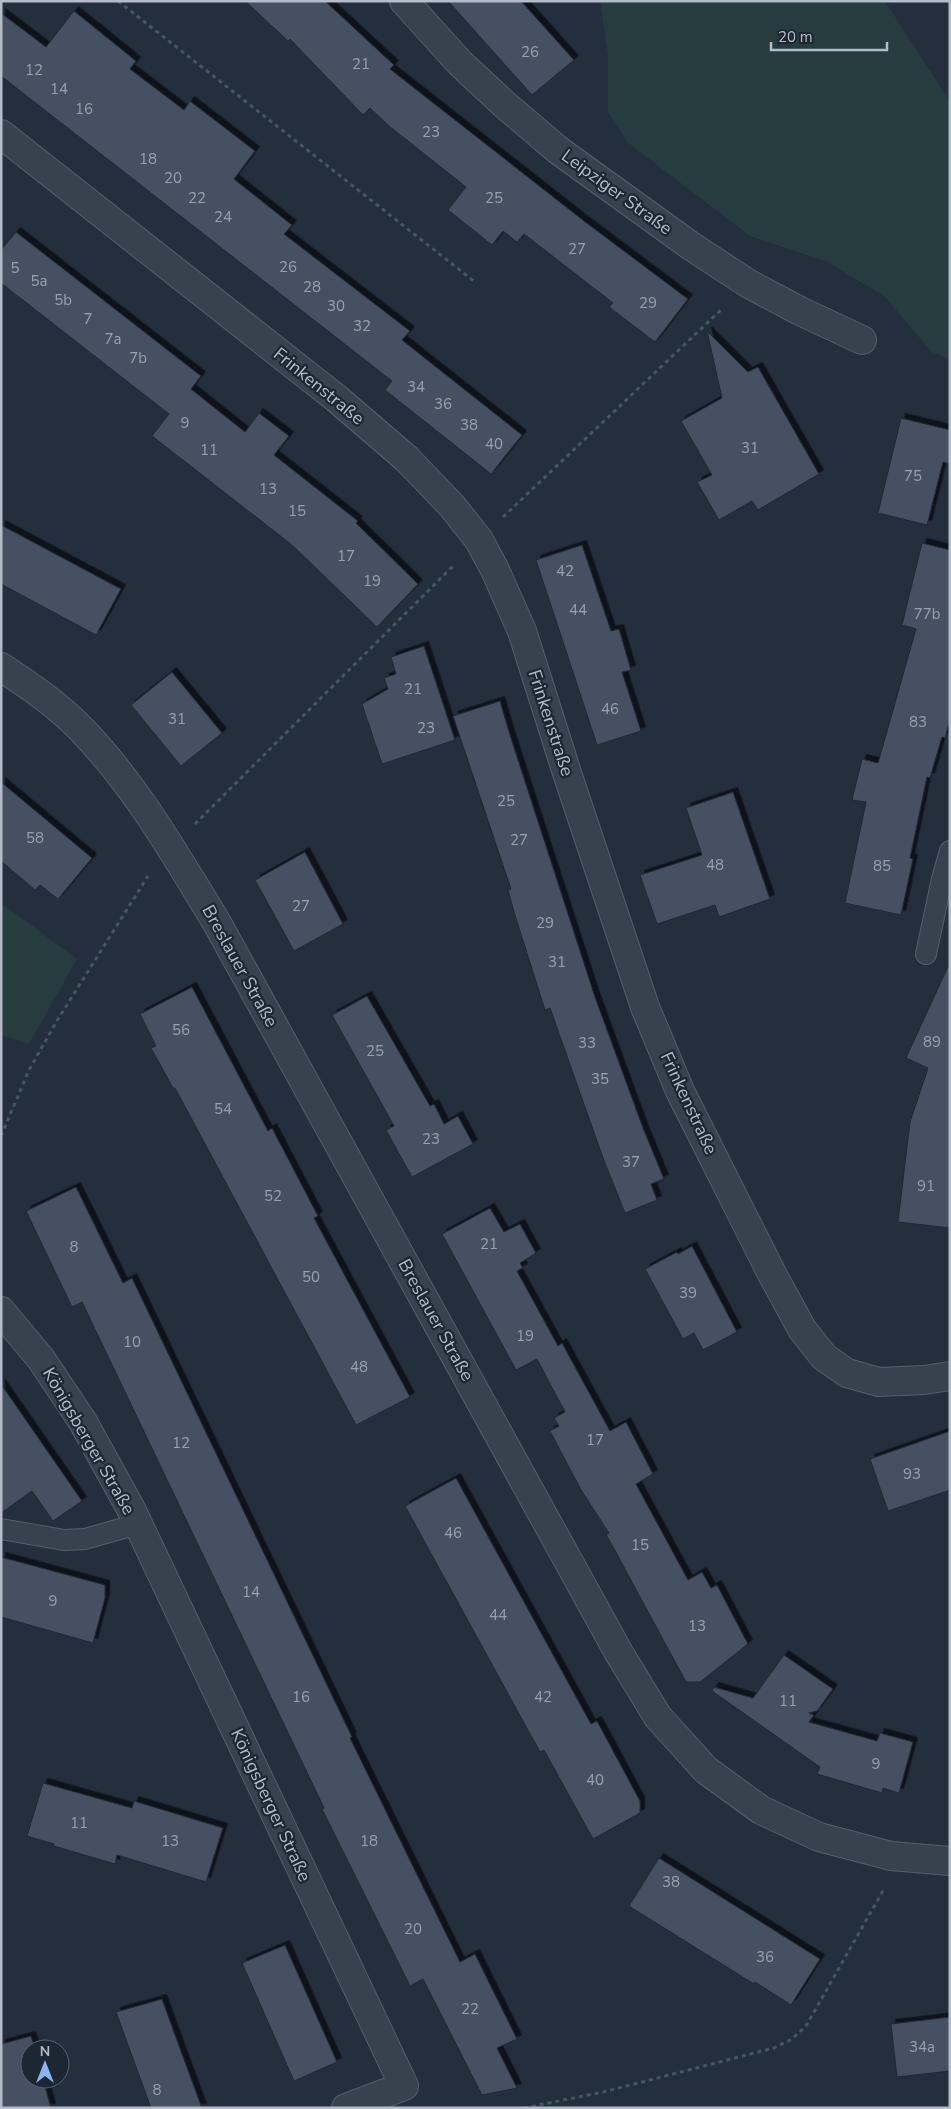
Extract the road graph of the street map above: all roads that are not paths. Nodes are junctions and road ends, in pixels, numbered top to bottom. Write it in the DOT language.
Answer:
graph roads {
  1 [pos="404,1"];
  2 [pos="1,134"];
  3 [pos="862,340"];
  4 [pos="1,667"];
  5 [pos="950,851"];
  6 [pos="946,881"];
  7 [pos="926,954"];
  8 [pos="1,1311"];
  9 [pos="950,1376"];
  10 [pos="138,1524"];
  11 [pos="1,1529"];
  12 [pos="950,1861"];
  13 [pos="346,2108"];
  1 -- 3 [label="street, Leipziger Straße"];
  2 -- 9 [label="street, Frinkenstraße"];
  4 -- 12 [label="street, Breslauer Straße"];
  5 -- 6 [label="lane"];
  6 -- 7 [label="lane"];
  8 -- 10 [label="street, Königsberger Straße"];
  10 -- 11 [label="lane, Königsberger Straße"];
  10 -- 13 [label="street, Königsberger Straße"];
}
